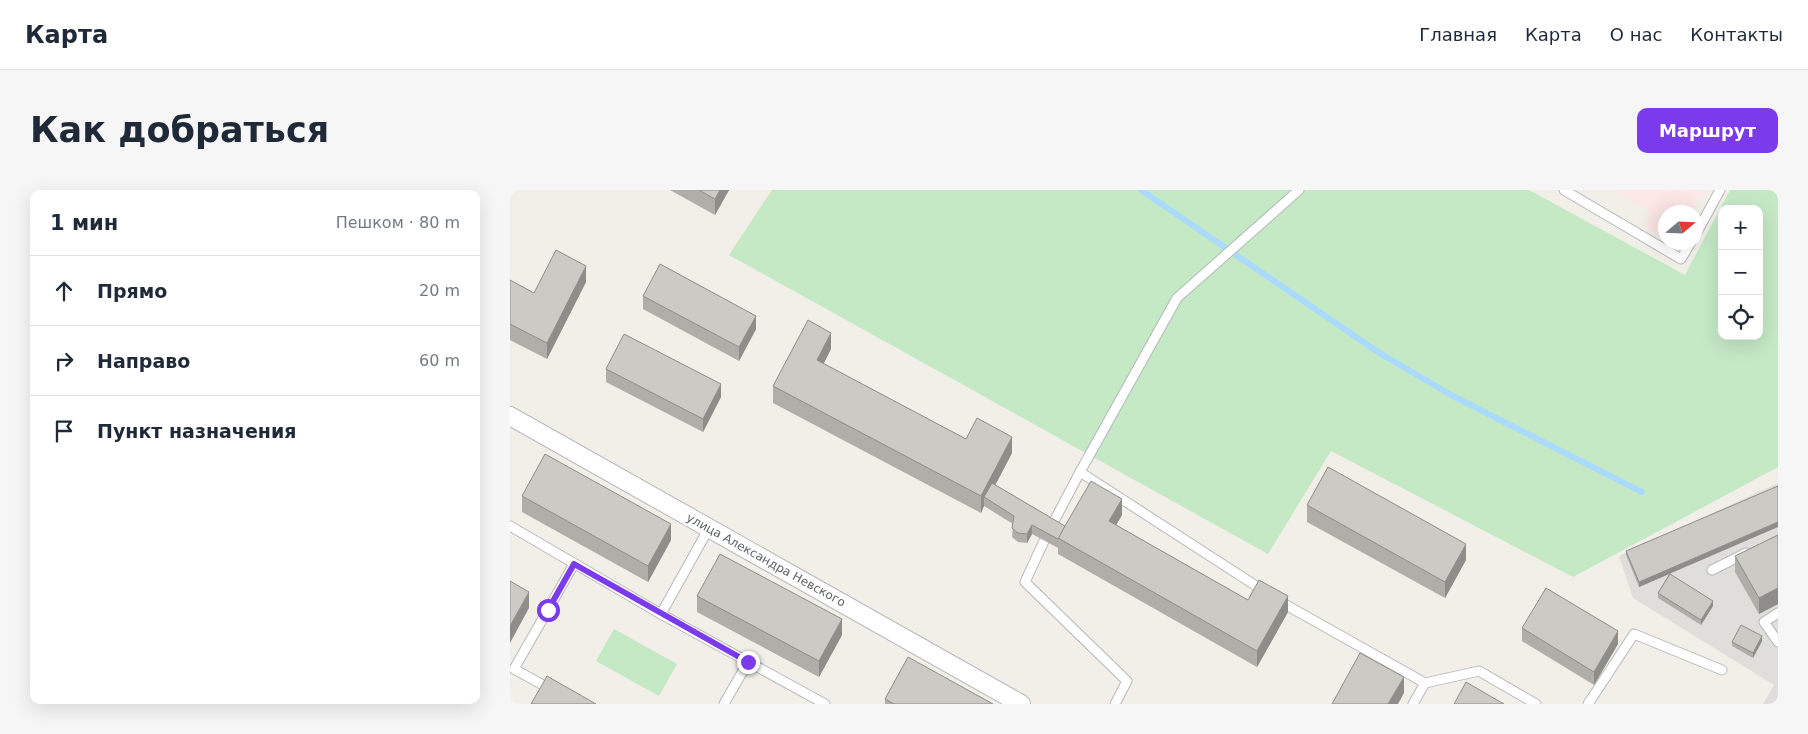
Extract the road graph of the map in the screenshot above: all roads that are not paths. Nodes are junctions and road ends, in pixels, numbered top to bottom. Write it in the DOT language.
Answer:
graph roads {
  1 [pos="1299,190"];
  2 [pos="1564,190"];
  3 [pos="1720,190"];
  4 [pos="1703,221"];
  5 [pos="1658,245"];
  6 [pos="1666,250"];
  7 [pos="1686,250"];
  8 [pos="510,416"];
  9 [pos="1080,472"];
  10 [pos="510,526"];
  11 [pos="1051,527"];
  12 [pos="709,528"];
  13 [pos="1044,541"];
  14 [pos="1753,550"];
  15 [pos="574,564"];
  16 [pos="1712,570"];
  17 [pos="1778,613"];
  18 [pos="661,614"];
  19 [pos="1778,642"];
  20 [pos="748,662"];
  21 [pos="1722,670"];
  22 [pos="1425,683"];
  23 [pos="562,696"];
  24 [pos="724,704"];
  25 [pos="825,704"];
  26 [pos="1021,704"];
  27 [pos="1116,704"];
  28 [pos="1413,704"];
  29 [pos="1536,704"];
  30 [pos="1588,704"];
  1 -- 9 [label="lane"];
  2 -- 5 [label="lane"];
  3 -- 4 [label="lane"];
  6 -- 7 [label="lane"];
  8 -- 12 [label="street, улица Александра Невского"];
  9 -- 11 [label="lane"];
  9 -- 22 [label="lane"];
  10 -- 15 [label="lane"];
  12 -- 18 [label="lane"];
  12 -- 26 [label="street, улица Александра Невского"];
  13 -- 27 [label="lane"];
  14 -- 16 [label="lane"];
  15 -- 18 [label="lane"];
  15 -- 23 [label="lane"];
  17 -- 19 [label="lane"];
  18 -- 20 [label="lane"];
  20 -- 24 [label="lane"];
  20 -- 25 [label="lane"];
  21 -- 30 [label="lane"];
  22 -- 28 [label="lane"];
  22 -- 29 [label="lane"];
}
